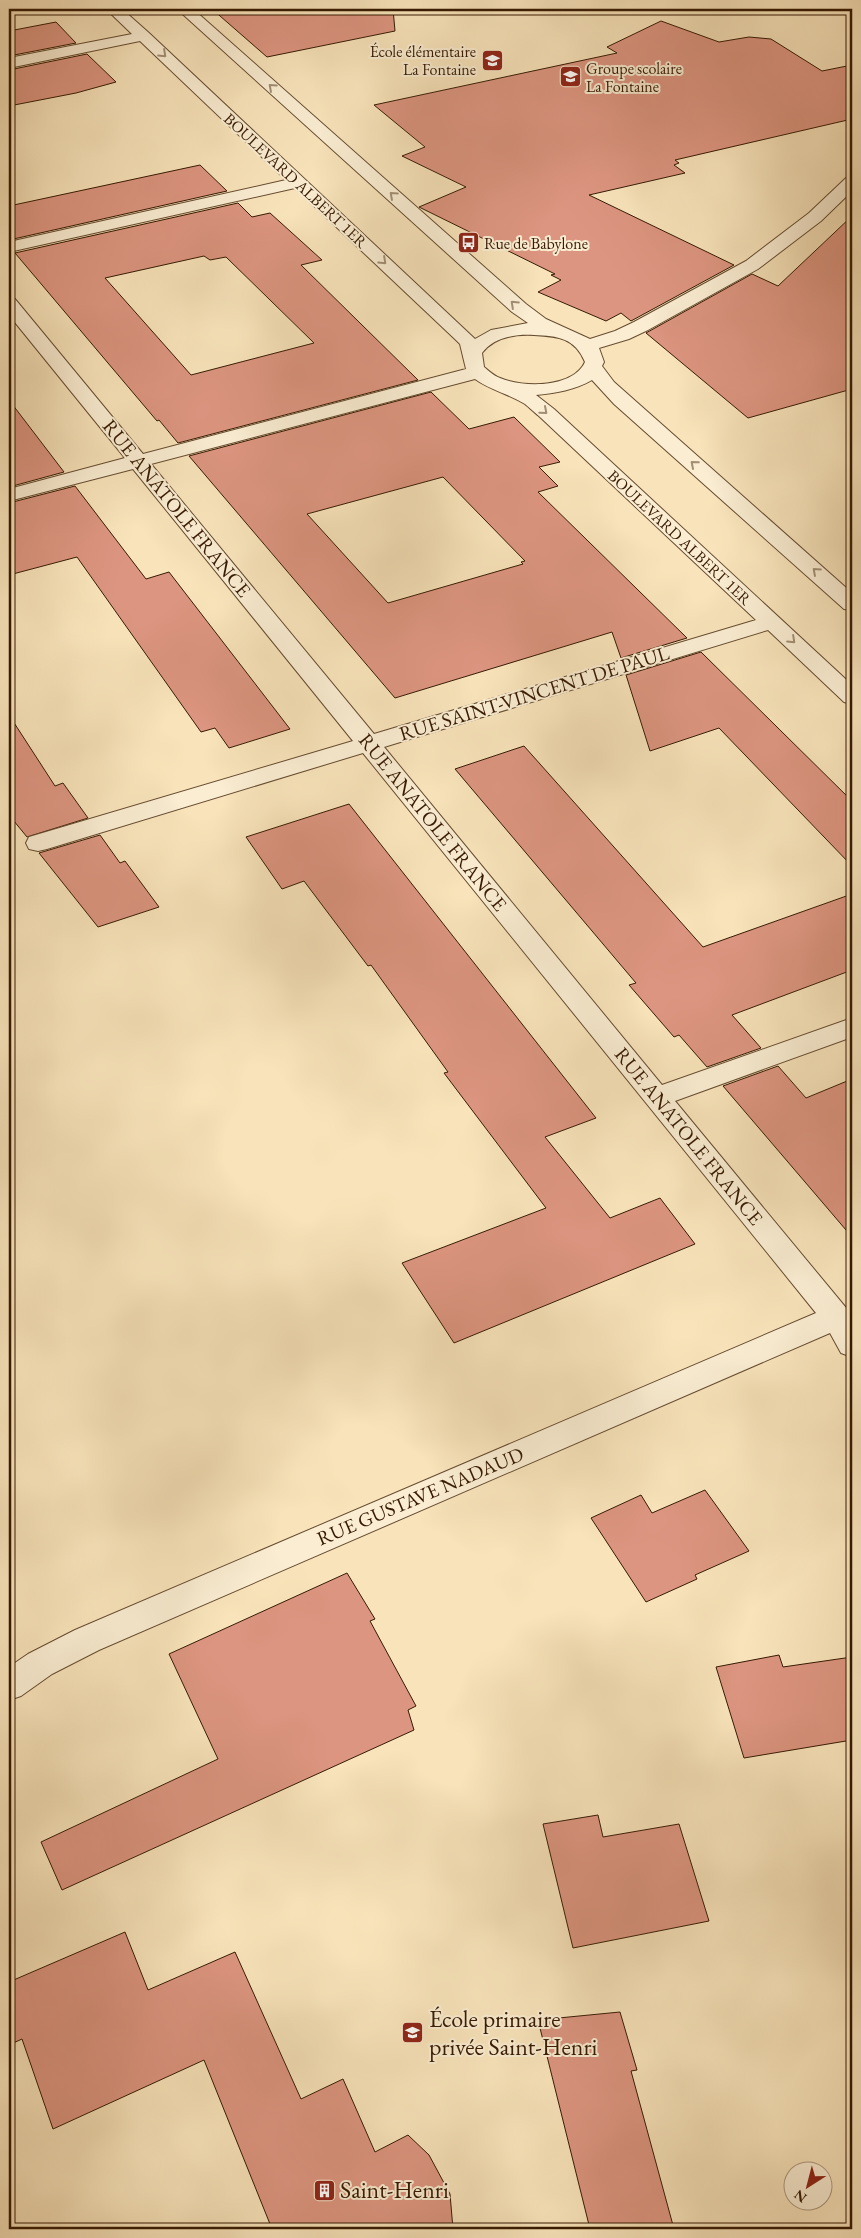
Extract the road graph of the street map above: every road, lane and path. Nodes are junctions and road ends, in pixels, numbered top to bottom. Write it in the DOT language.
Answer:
graph roads {
  1 [pos="114,9"];
  2 [pos="184,9"];
  3 [pos="144,36"];
  4 [pos="9,63"];
  5 [pos="298,182"];
  6 [pos="852,182"];
  7 [pos="9,247"];
  8 [pos="9,303"];
  9 [pos="554,331"];
  10 [pos="586,346"];
  11 [pos="475,363"];
  12 [pos="593,367"];
  13 [pos="503,386"];
  14 [pos="139,461"];
  15 [pos="9,496"];
  16 [pos="852,604"];
  17 [pos="772,622"];
  18 [pos="852,697"];
  19 [pos="368,743"];
  20 [pos="38,843"];
  21 [pos="852,1027"];
  22 [pos="657,1097"];
  23 [pos="836,1317"];
  24 [pos="852,1345"];
  25 [pos="9,1685"];
  1 -- 3 [label="street, BOULEVARD ALBERT 1ER"];
  9 -- 2 [label="street, one-way"];
  3 -- 4 [label="street"];
  3 -- 5 [label="street, BOULEVARD ALBERT 1ER, one-way"];
  5 -- 7 [label="street"];
  5 -- 11 [label="street, BOULEVARD ALBERT 1ER, one-way"];
  6 -- 10 [label="street"];
  8 -- 14 [label="street, RUE ANATOLE FRANCE"];
  9 -- 10 [label="street"];
  9 -- 11 [label="street"];
  10 -- 12 [label="street"];
  11 -- 13 [label="street, BOULEVARD ALBERT 1ER"];
  11 -- 14 [label="street"];
  12 -- 13 [label="street"];
  16 -- 12 [label="street, one-way"];
  13 -- 17 [label="street, BOULEVARD ALBERT 1ER, one-way"];
  14 -- 15 [label="street"];
  14 -- 19 [label="street, RUE ANATOLE FRANCE"];
  17 -- 18 [label="street, BOULEVARD ALBERT 1ER, one-way"];
  17 -- 19 [label="street, RUE SAINT-VINCENT DE PAUL"];
  19 -- 20 [label="street, RUE SAINT-VINCENT DE PAUL"];
  19 -- 22 [label="street, RUE ANATOLE FRANCE"];
  21 -- 22 [label="street"];
  22 -- 23 [label="street, RUE ANATOLE FRANCE"];
  23 -- 24 [label="street, RUE ANATOLE FRANCE"];
  23 -- 25 [label="street, RUE GUSTAVE NADAUD"];
}
